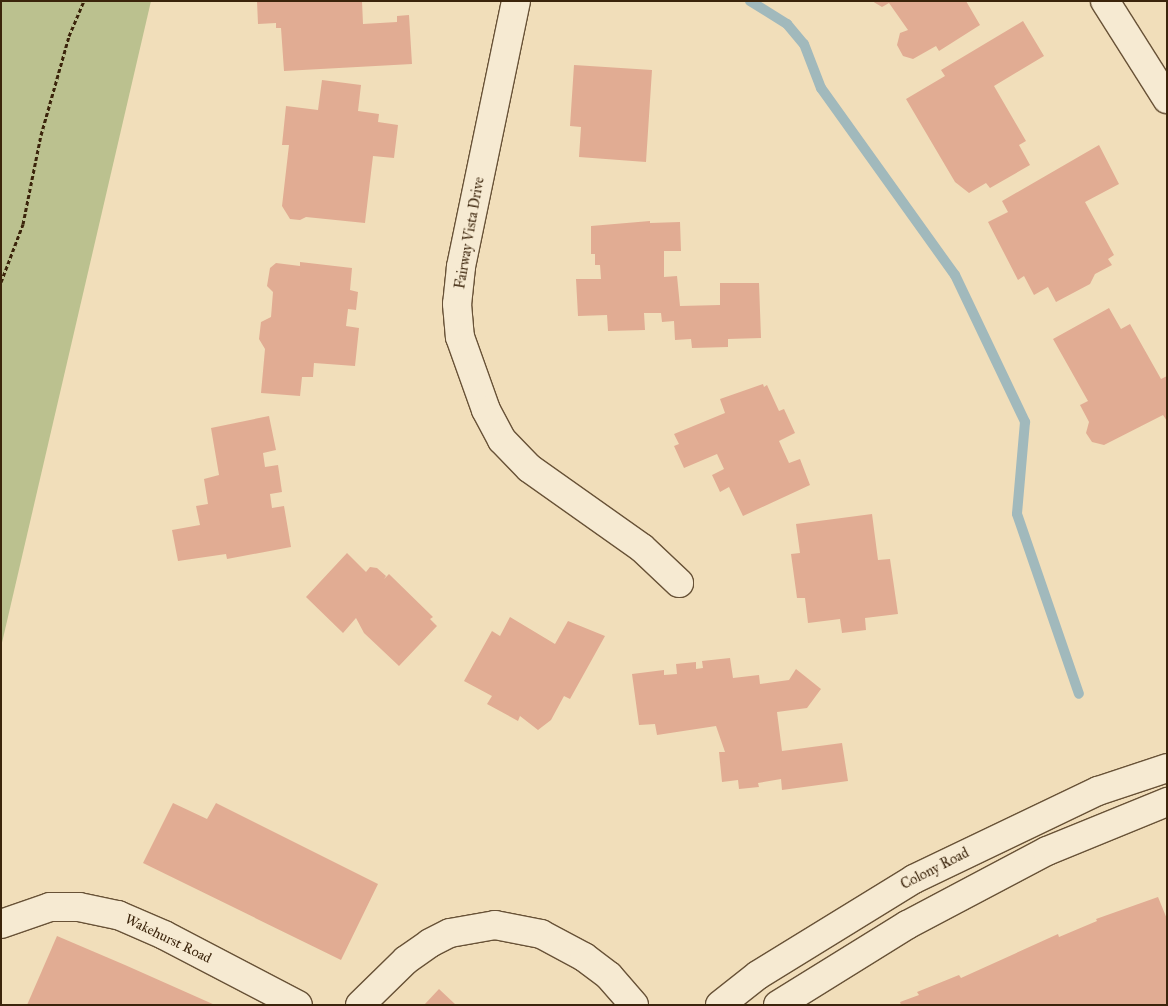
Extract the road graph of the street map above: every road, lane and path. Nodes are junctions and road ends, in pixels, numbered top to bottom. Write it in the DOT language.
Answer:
graph roads {
  1 [pos="84,1"];
  2 [pos="516,1"];
  3 [pos="1105,1"];
  4 [pos="1167,99"];
  5 [pos="1,282"];
  6 [pos="680,583"];
  7 [pos="1167,768"];
  8 [pos="1167,802"];
  9 [pos="1,924"];
  10 [pos="298,1005"];
  11 [pos="360,1005"];
  12 [pos="634,1005"];
  13 [pos="720,1005"];
  14 [pos="778,1005"];
  1 -- 5 [label="path"];
  2 -- 6 [label="street, Fairway Vista Drive"];
  3 -- 4 [label="street"];
  7 -- 13 [label="street, Colony Road"];
  8 -- 14 [label="street"];
  9 -- 10 [label="street, Wakehurst Road"];
  11 -- 12 [label="street"];
}
